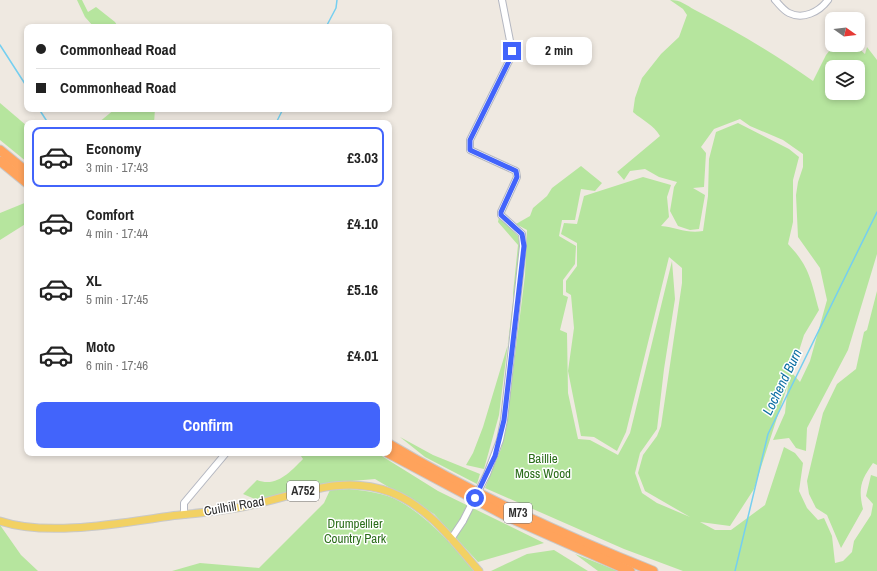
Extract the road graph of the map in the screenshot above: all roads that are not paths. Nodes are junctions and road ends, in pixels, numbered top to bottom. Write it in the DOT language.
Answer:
graph roads {
  1 [pos="502,0"];
  2 [pos="775,0"];
  3 [pos="828,0"];
  4 [pos="0,150"];
  5 [pos="0,161"];
  6 [pos="24,170"];
  7 [pos="24,181"];
  8 [pos="392,446"];
  9 [pos="392,455"];
  10 [pos="223,456"];
  11 [pos="184,515"];
  12 [pos="0,521"];
  13 [pos="451,539"];
  14 [pos="479,571"];
  15 [pos="630,571"];
  16 [pos="653,571"];
  1 -- 13 [label="street, bridge"];
  2 -- 3 [label="street"];
  4 -- 6 [label="highway"];
  5 -- 7 [label="highway"];
  8 -- 16 [label="highway, M73"];
  9 -- 15 [label="highway, M73"];
  10 -- 11 [label="street"];
  11 -- 12 [label="main road, Cuilhill Road / A752"];
  11 -- 13 [label="main road, Cuilhill Road / A752"];
  13 -- 14 [label="main road, A752"];
}
